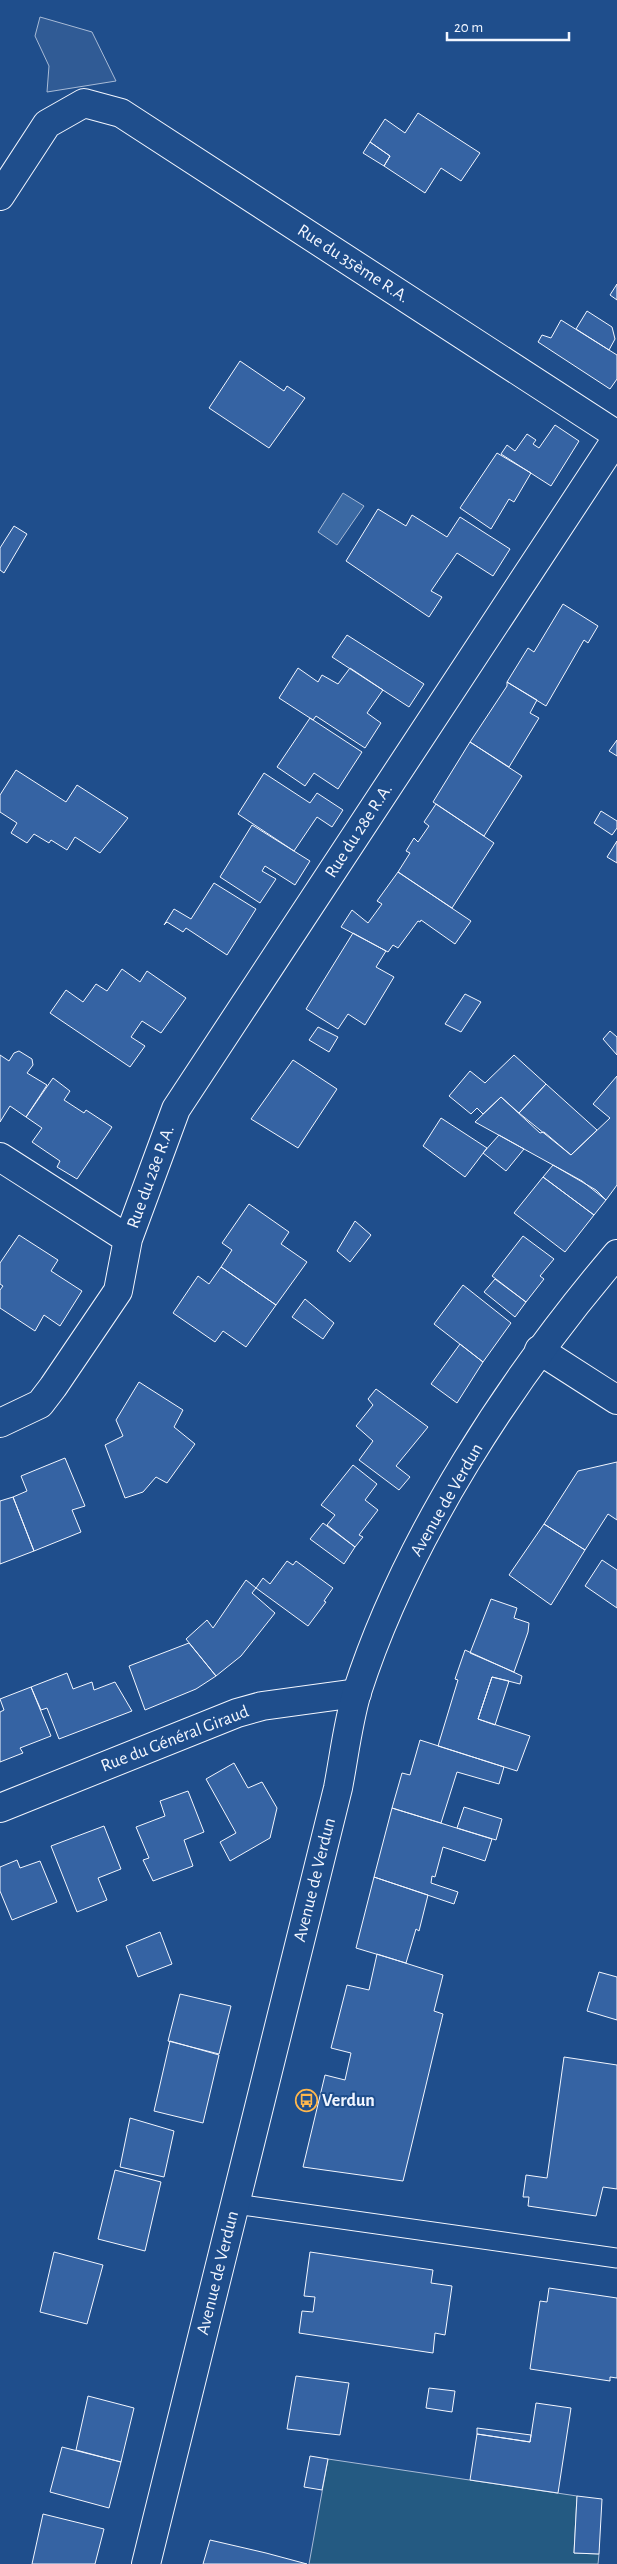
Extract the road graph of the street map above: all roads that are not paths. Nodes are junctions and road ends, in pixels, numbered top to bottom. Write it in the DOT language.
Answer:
graph roads {
  1 [pos="0,196"];
  2 [pos="617,436"];
  3 [pos="0,1157"];
  4 [pos="128,1239"];
  5 [pos="617,1254"];
  6 [pos="539,1350"];
  7 [pos="617,1400"];
  8 [pos="3,1416"];
  9 [pos="357,1693"];
  10 [pos="0,1808"];
  11 [pos="235,2204"];
  12 [pos="617,2258"];
  13 [pos="146,2564"];
  1 -- 2 [label="street, Rue du 35ème R.A."];
  2 -- 4 [label="street, Rue du 28e R.A."];
  3 -- 4 [label="street, Rue du 28e R.A."];
  4 -- 8 [label="street, Rue du 28e R.A."];
  5 -- 6 [label="street, Avenue de Verdun"];
  6 -- 7 [label="street"];
  6 -- 9 [label="street, Avenue de Verdun"];
  9 -- 10 [label="street, Rue du Général Giraud"];
  9 -- 11 [label="street, Avenue de Verdun"];
  11 -- 12 [label="lane"];
  11 -- 13 [label="street, Avenue de Verdun"];
}
